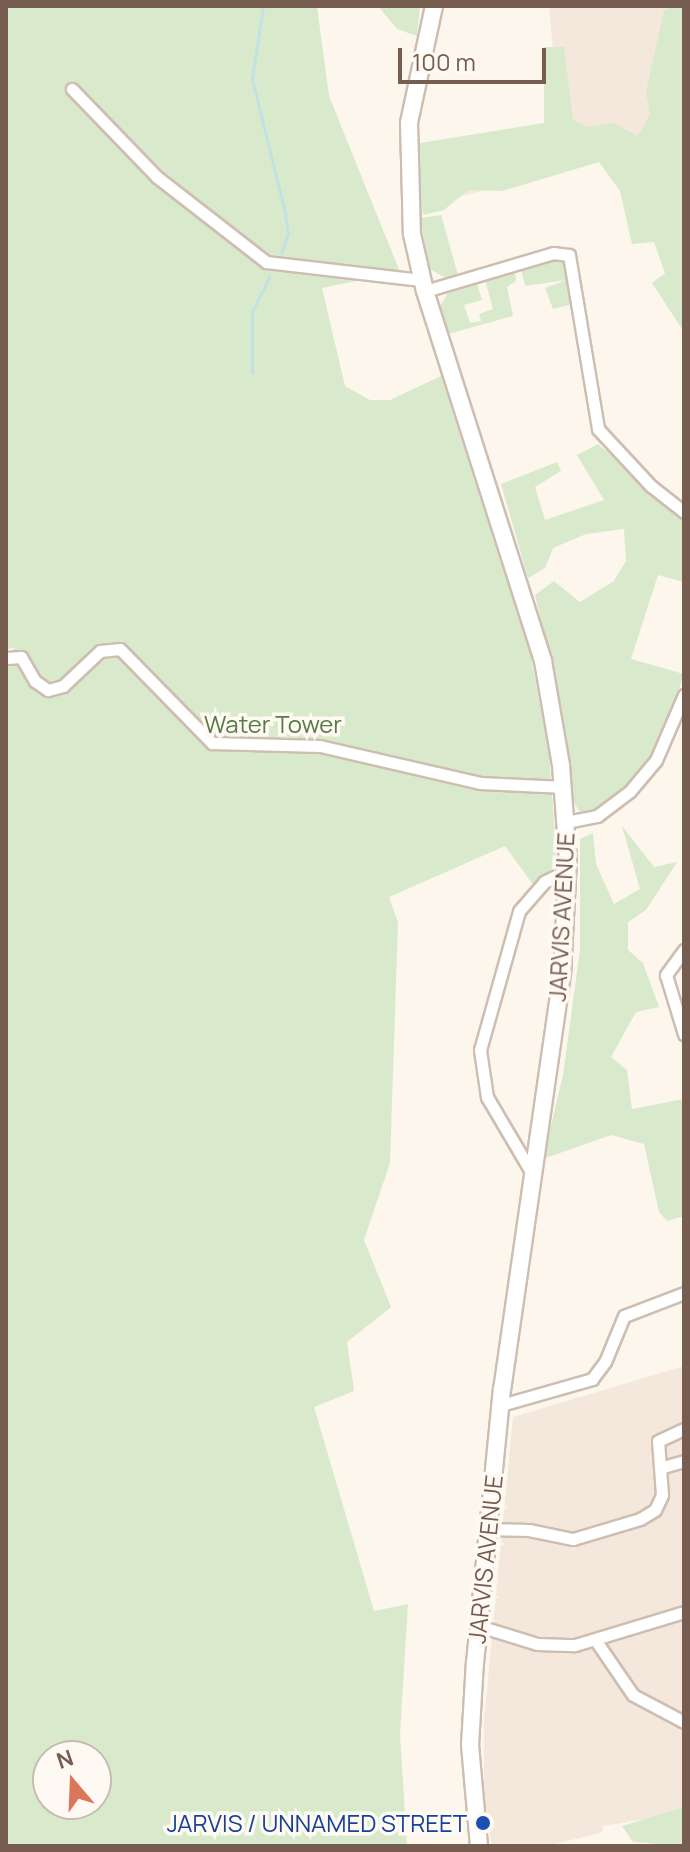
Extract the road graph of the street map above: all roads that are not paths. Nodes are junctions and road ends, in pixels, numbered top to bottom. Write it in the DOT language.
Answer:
graph roads {
  1 [pos="434,6"];
  2 [pos="72,89"];
  3 [pos="423,285"];
  4 [pos="684,512"];
  5 [pos="6,658"];
  6 [pos="684,695"];
  7 [pos="564,787"];
  8 [pos="566,822"];
  9 [pos="568,870"];
  10 [pos="684,950"];
  11 [pos="684,1034"];
  12 [pos="530,1170"];
  13 [pos="684,1293"];
  14 [pos="501,1405"];
  15 [pos="684,1429"];
  16 [pos="684,1461"];
  17 [pos="663,1467"];
  18 [pos="488,1529"];
  19 [pos="684,1612"];
  20 [pos="479,1626"];
  21 [pos="596,1641"];
  22 [pos="684,1722"];
  23 [pos="479,1846"];
  1 -- 3 [label="street, JARVIS AVENUE"];
  2 -- 3 [label="street"];
  3 -- 4 [label="street"];
  3 -- 7 [label="street, JARVIS AVENUE"];
  5 -- 7 [label="street"];
  6 -- 8 [label="street"];
  7 -- 8 [label="street, JARVIS AVENUE"];
  8 -- 9 [label="street, JARVIS AVENUE"];
  9 -- 12 [label="street, JARVIS AVENUE"];
  9 -- 12 [label="street"];
  10 -- 11 [label="street"];
  12 -- 14 [label="street, JARVIS AVENUE"];
  13 -- 14 [label="street"];
  14 -- 18 [label="street, JARVIS AVENUE"];
  15 -- 17 [label="street"];
  16 -- 17 [label="street"];
  17 -- 18 [label="street"];
  18 -- 20 [label="street, JARVIS AVENUE"];
  19 -- 21 [label="street"];
  20 -- 21 [label="street"];
  20 -- 23 [label="street, JARVIS AVENUE"];
  21 -- 22 [label="street"];
}
